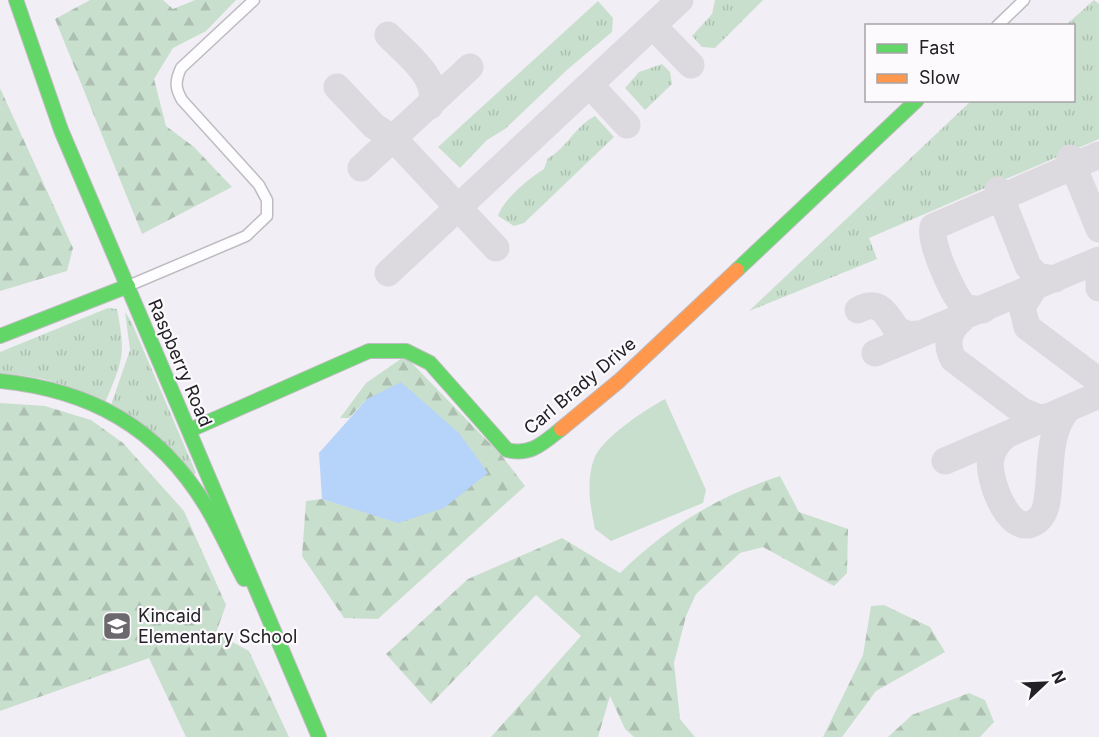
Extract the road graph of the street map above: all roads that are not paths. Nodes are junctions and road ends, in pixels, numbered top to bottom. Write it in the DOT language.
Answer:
graph roads {
  1 [pos="16,0"];
  2 [pos="254,0"];
  3 [pos="1024,0"];
  4 [pos="999,24"];
  5 [pos="915,102"];
  6 [pos="128,286"];
  7 [pos="0,336"];
  8 [pos="0,381"];
  9 [pos="190,430"];
  10 [pos="280,645"];
  11 [pos="319,737"];
  1 -- 6 [label="street, Raspberry Road"];
  2 -- 6 [label="street"];
  3 -- 4 [label="street"];
  5 -- 9 [label="street, Carl Brady Drive"];
  6 -- 7 [label="street"];
  6 -- 9 [label="street, Raspberry Road"];
  8 -- 10 [label="street"];
  9 -- 10 [label="street, Raspberry Road"];
  10 -- 11 [label="street, Raspberry Road"];
}
